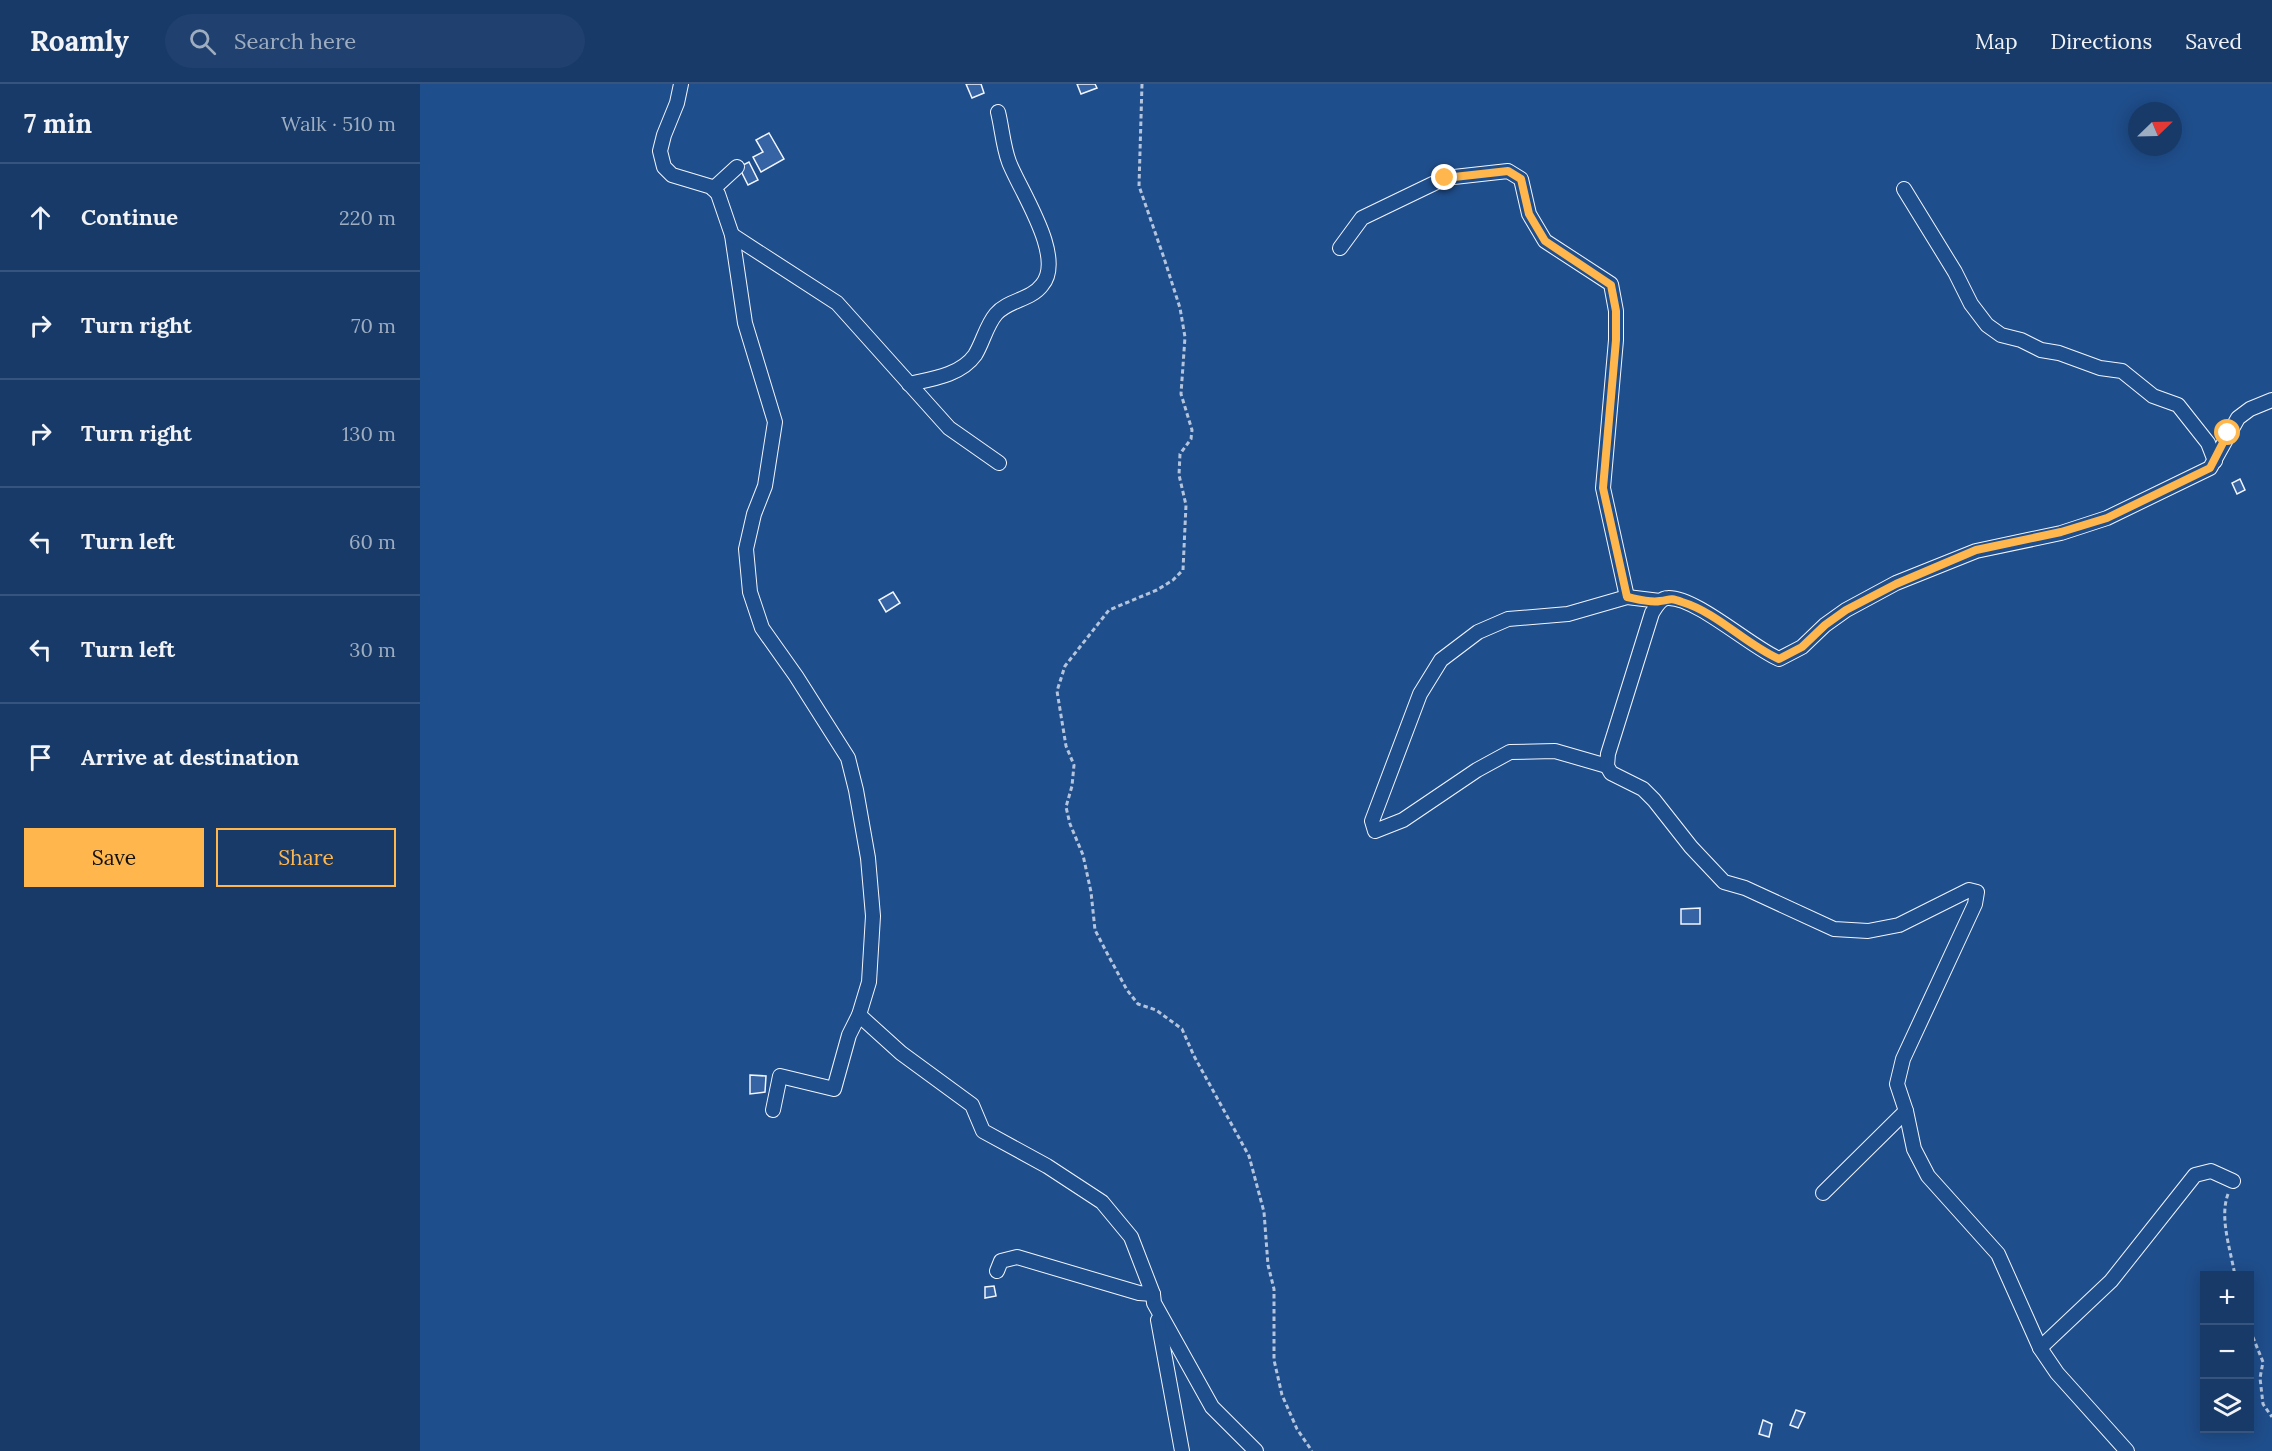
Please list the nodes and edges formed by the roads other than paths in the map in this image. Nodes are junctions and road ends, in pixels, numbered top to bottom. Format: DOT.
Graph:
graph roads {
  1 [pos="681,84"];
  2 [pos="998,112"];
  3 [pos="737,167"];
  4 [pos="713,189"];
  5 [pos="1904,189"];
  6 [pos="732,235"];
  7 [pos="1340,248"];
  8 [pos="909,384"];
  9 [pos="2272,400"];
  10 [pos="2215,461"];
  11 [pos="999,463"];
  12 [pos="1627,597"];
  13 [pos="1660,601"];
  14 [pos="1607,766"];
  15 [pos="859,1015"];
  16 [pos="773,1110"];
  17 [pos="1906,1111"];
  18 [pos="2233,1181"];
  19 [pos="1823,1193"];
  20 [pos="997,1271"];
  21 [pos="1154,1299"];
  22 [pos="2040,1348"];
  23 [pos="1182,1451"];
  24 [pos="1256,1451"];
  25 [pos="2127,1451"];
  1 -- 4 [label="street"];
  2 -- 8 [label="street"];
  3 -- 4 [label="street"];
  4 -- 6 [label="street"];
  5 -- 10 [label="street"];
  6 -- 8 [label="street"];
  6 -- 15 [label="street"];
  7 -- 12 [label="street"];
  8 -- 11 [label="street"];
  9 -- 10 [label="street"];
  10 -- 13 [label="street"];
  12 -- 13 [label="street"];
  12 -- 14 [label="street"];
  13 -- 14 [label="street"];
  14 -- 17 [label="street"];
  15 -- 16 [label="street"];
  15 -- 21 [label="street"];
  17 -- 19 [label="street"];
  17 -- 22 [label="street"];
  18 -- 22 [label="street"];
  20 -- 21 [label="street"];
  21 -- 23 [label="street"];
  21 -- 24 [label="street"];
  22 -- 25 [label="street"];
}
